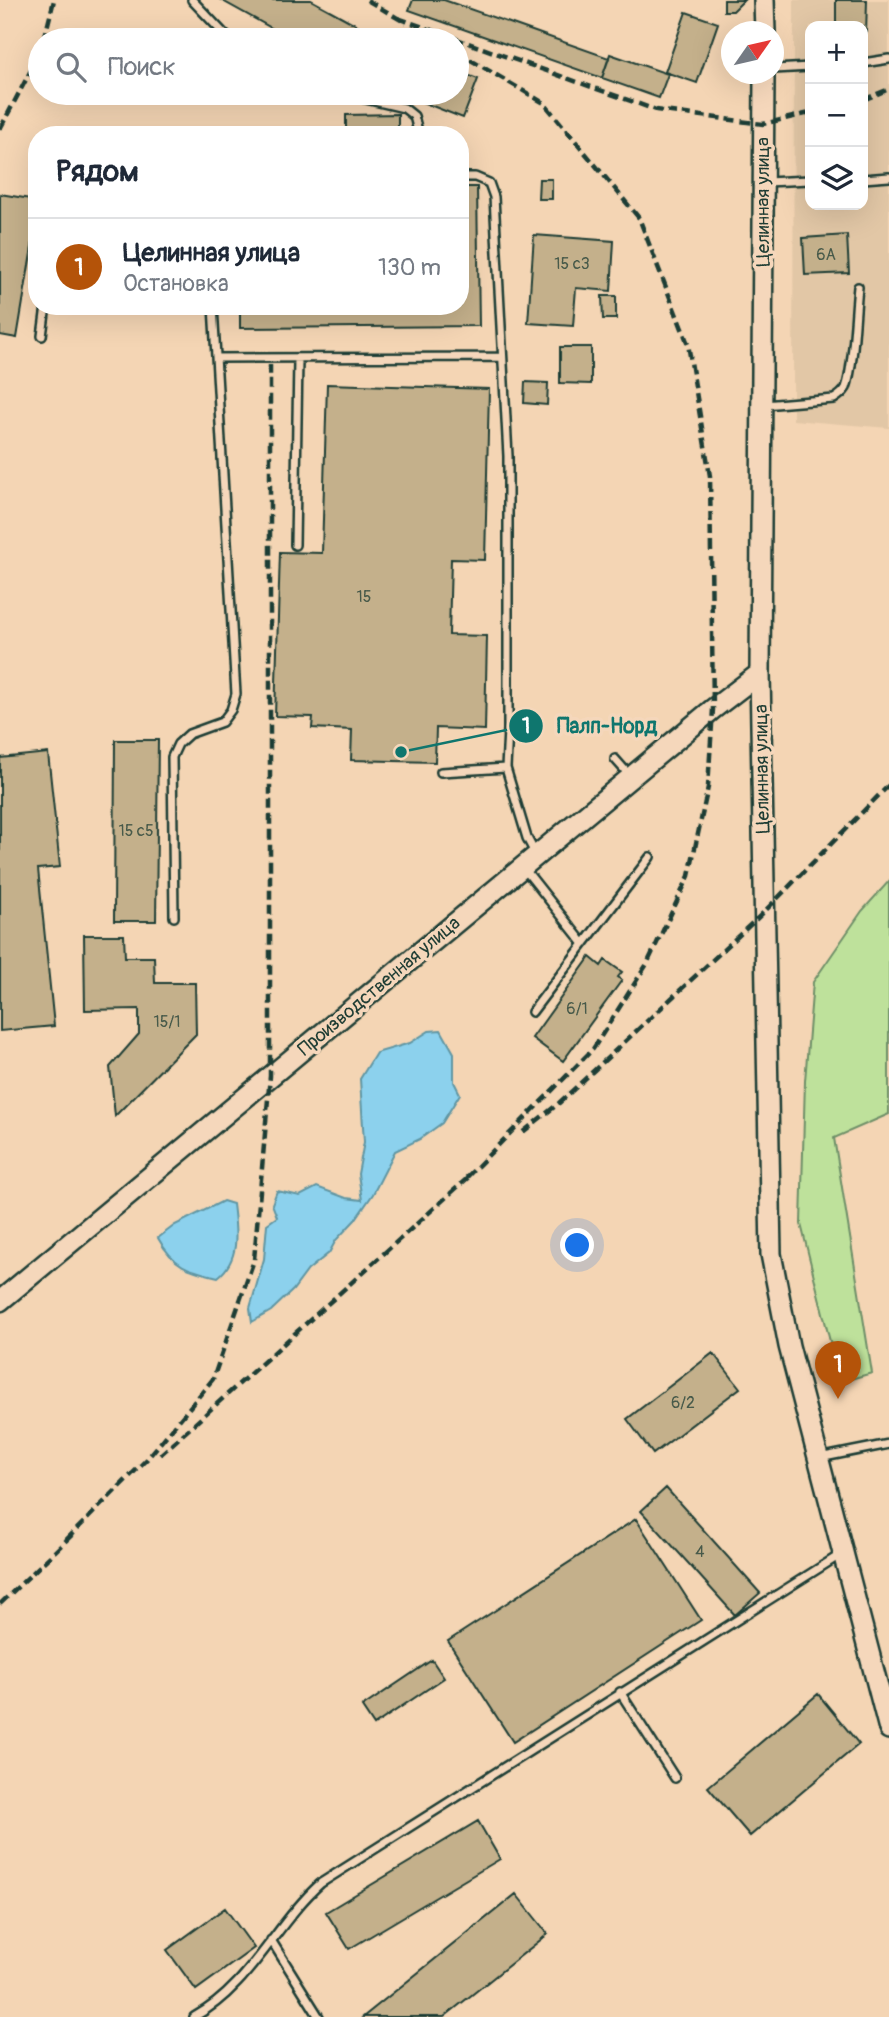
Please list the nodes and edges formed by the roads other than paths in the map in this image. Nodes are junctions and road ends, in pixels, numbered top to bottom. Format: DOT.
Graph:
graph roads {
  1 [pos="192,0"];
  2 [pos="764,0"];
  3 [pos="765,21"];
  4 [pos="219,28"];
  5 [pos="889,59"];
  6 [pos="868,62"];
  7 [pos="805,67"];
  8 [pos="784,68"];
  9 [pos="764,84"];
  10 [pos="391,105"];
  11 [pos="417,126"];
  12 [pos="469,177"];
  13 [pos="889,177"];
  14 [pos="868,179"];
  15 [pos="805,180"];
  16 [pos="765,182"];
  17 [pos="858,287"];
  18 [pos="45,315"];
  19 [pos="214,315"];
  20 [pos="42,336"];
  21 [pos="502,357"];
  22 [pos="216,358"];
  23 [pos="298,359"];
  24 [pos="763,405"];
  25 [pos="295,545"];
  26 [pos="760,673"];
  27 [pos="615,759"];
  28 [pos="506,768"];
  29 [pos="441,772"];
  30 [pos="631,777"];
  31 [pos="650,857"];
  32 [pos="529,861"];
  33 [pos="174,917"];
  34 [pos="584,944"];
  35 [pos="532,1012"];
  36 [pos="0,1301"];
  37 [pos="889,1444"];
  38 [pos="819,1459"];
  39 [pos="843,1553"];
  40 [pos="620,1692"];
  41 [pos="889,1728"];
  42 [pos="675,1778"];
  43 [pos="271,1940"];
  44 [pos="194,2017"];
  45 [pos="319,2017"];
  1 -- 4 [label="lane"];
  2 -- 3 [label="street"];
  5 -- 6 [label="lane"];
  7 -- 8 [label="lane"];
  9 -- 16 [label="street, Целинная улица"];
  10 -- 11 [label="lane"];
  12 -- 21 [label="lane"];
  13 -- 14 [label="lane"];
  15 -- 16 [label="lane"];
  16 -- 24 [label="street, Целинная улица"];
  17 -- 24 [label="lane"];
  18 -- 20 [label="lane"];
  19 -- 22 [label="lane"];
  21 -- 23 [label="lane"];
  21 -- 28 [label="lane"];
  22 -- 23 [label="lane"];
  22 -- 33 [label="lane"];
  23 -- 25 [label="lane"];
  24 -- 26 [label="street, Целинная улица"];
  26 -- 30 [label="street, Производственная улица"];
  26 -- 38 [label="street, Целинная улица"];
  27 -- 30 [label="lane"];
  28 -- 29 [label="lane"];
  28 -- 32 [label="lane"];
  30 -- 32 [label="street, Производственная улица"];
  31 -- 34 [label="lane"];
  32 -- 34 [label="lane"];
  32 -- 36 [label="street, Производственная улица"];
  34 -- 35 [label="lane"];
  37 -- 38 [label="lane"];
  38 -- 39 [label="street, Целинная улица"];
  39 -- 40 [label="lane"];
  39 -- 41 [label="street, Целинная улица"];
  40 -- 42 [label="lane"];
  40 -- 43 [label="lane"];
  43 -- 44 [label="lane"];
  43 -- 45 [label="lane"];
}
